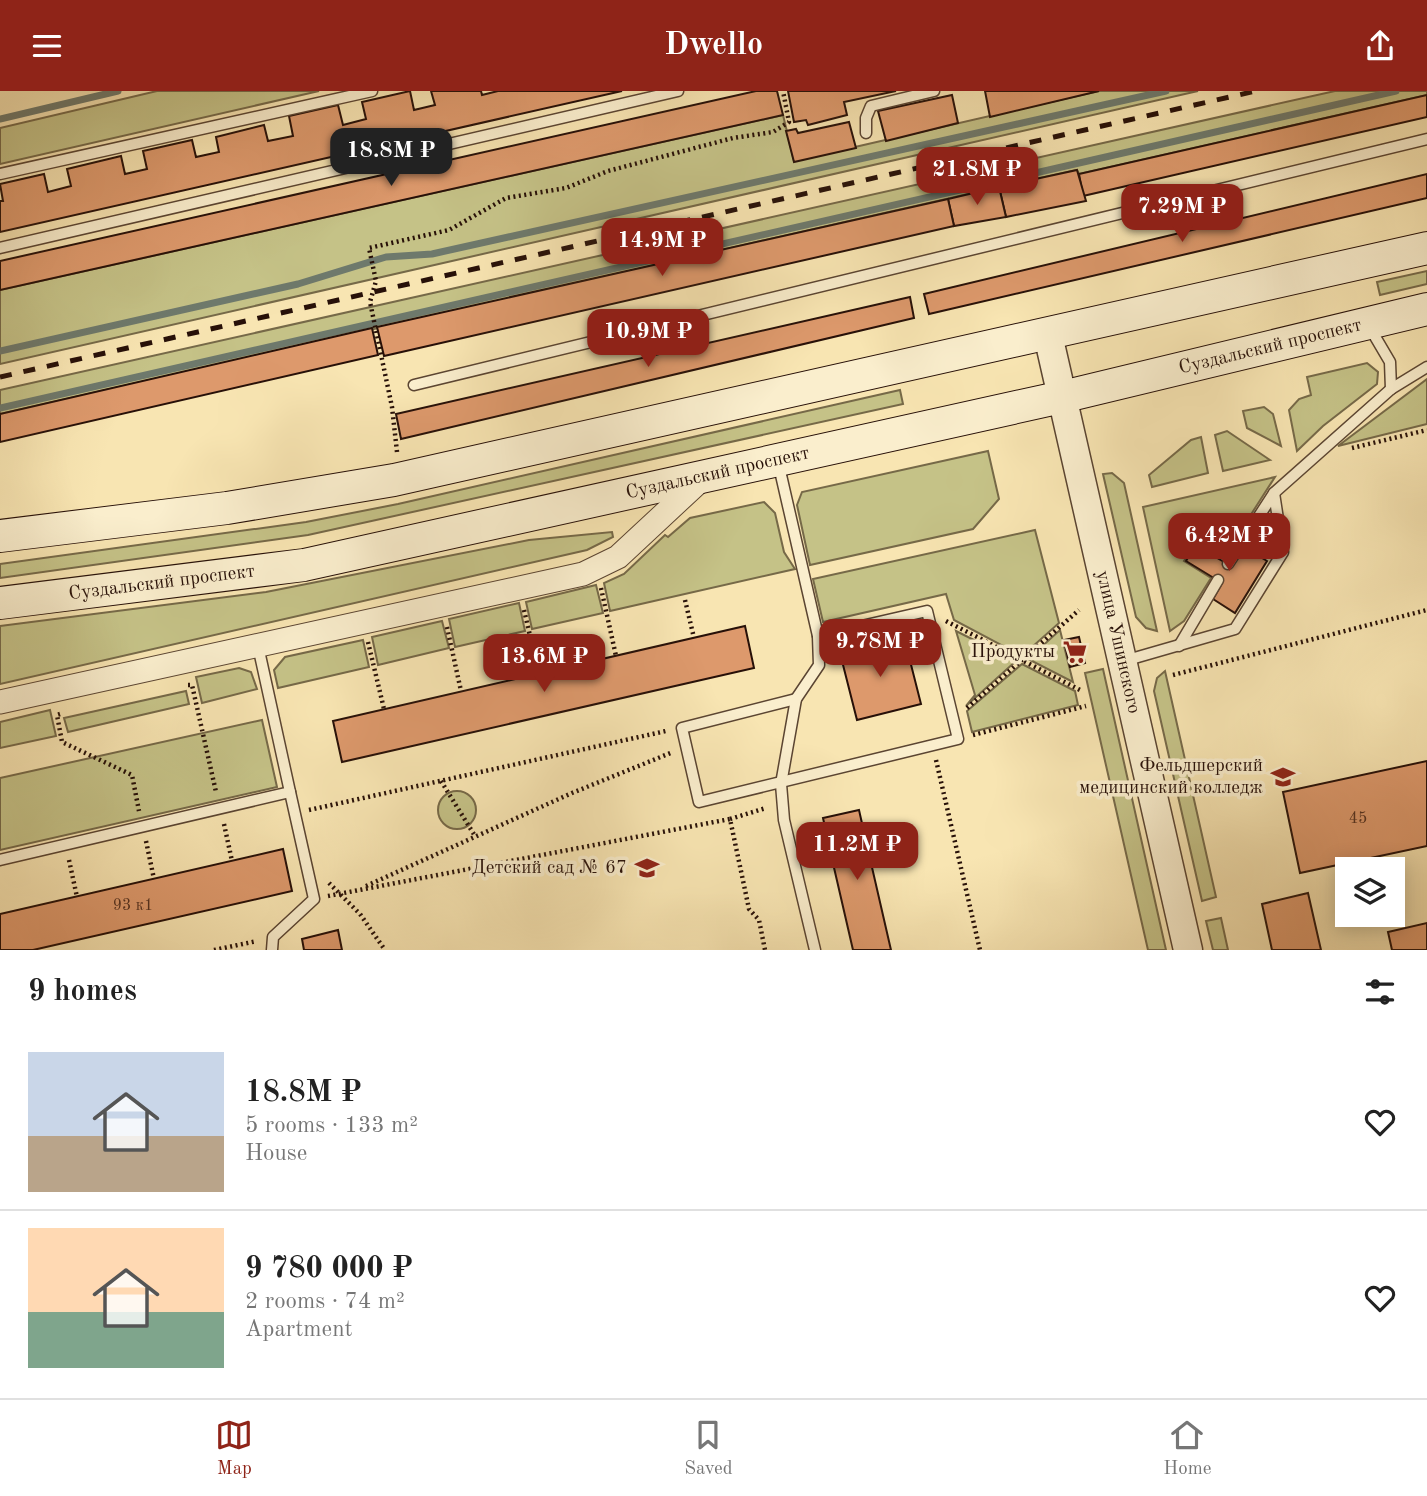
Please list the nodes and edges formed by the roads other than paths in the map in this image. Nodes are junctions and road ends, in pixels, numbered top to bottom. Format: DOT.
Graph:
graph roads {
  1 [pos="373,91"];
  2 [pos="678,91"];
  3 [pos="934,91"];
  4 [pos="866,133"];
  5 [pos="1427,139"];
  6 [pos="0,174"];
  7 [pos="0,248"];
  8 [pos="1427,248"];
  9 [pos="1427,309"];
  10 [pos="1367,324"];
  11 [pos="1048,335"];
  12 [pos="1427,367"];
  13 [pos="414,385"];
  14 [pos="1391,389"];
  15 [pos="1062,397"];
  16 [pos="778,460"];
  17 [pos="705,476"];
  18 [pos="1275,492"];
  19 [pos="0,536"];
  20 [pos="1228,564"];
  21 [pos="1218,580"];
  22 [pos="0,603"];
  23 [pos="818,636"];
  24 [pos="258,646"];
  25 [pos="1179,646"];
  26 [pos="1123,661"];
  27 [pos="796,698"];
  28 [pos="0,702"];
  29 [pos="781,784"];
  30 [pos="290,792"];
  31 [pos="0,860"];
  32 [pos="272,950"];
  33 [pos="814,950"];
  34 [pos="1188,950"];
  1 -- 6 [label="lane"];
  2 -- 7 [label="lane"];
  3 -- 4 [label="lane"];
  5 -- 13 [label="lane"];
  8 -- 11 [label="main road"];
  9 -- 10 [label="main road, Суздальский проспект"];
  10 -- 14 [label="lane"];
  10 -- 15 [label="main road, Суздальский проспект"];
  11 -- 15 [label="street, улица Ушинского"];
  11 -- 19 [label="main road"];
  12 -- 14 [label="lane"];
  14 -- 18 [label="lane"];
  15 -- 16 [label="main road, Суздальский проспект"];
  15 -- 26 [label="street, улица Ушинского"];
  16 -- 17 [label="main road, Суздальский проспект"];
  16 -- 23 [label="lane"];
  17 -- 22 [label="main road, Суздальский проспект"];
  17 -- 24 [label="street"];
  18 -- 20 [label="lane"];
  18 -- 25 [label="lane"];
  21 -- 25 [label="lane"];
  23 -- 27 [label="lane"];
  23 -- 29 [label="lane"];
  24 -- 28 [label="street"];
  24 -- 30 [label="lane"];
  25 -- 26 [label="lane"];
  26 -- 34 [label="street, улица Ушинского"];
  27 -- 29 [label="lane"];
  27 -- 29 [label="lane"];
  29 -- 33 [label="lane"];
  30 -- 31 [label="lane"];
  30 -- 32 [label="lane"];
}
